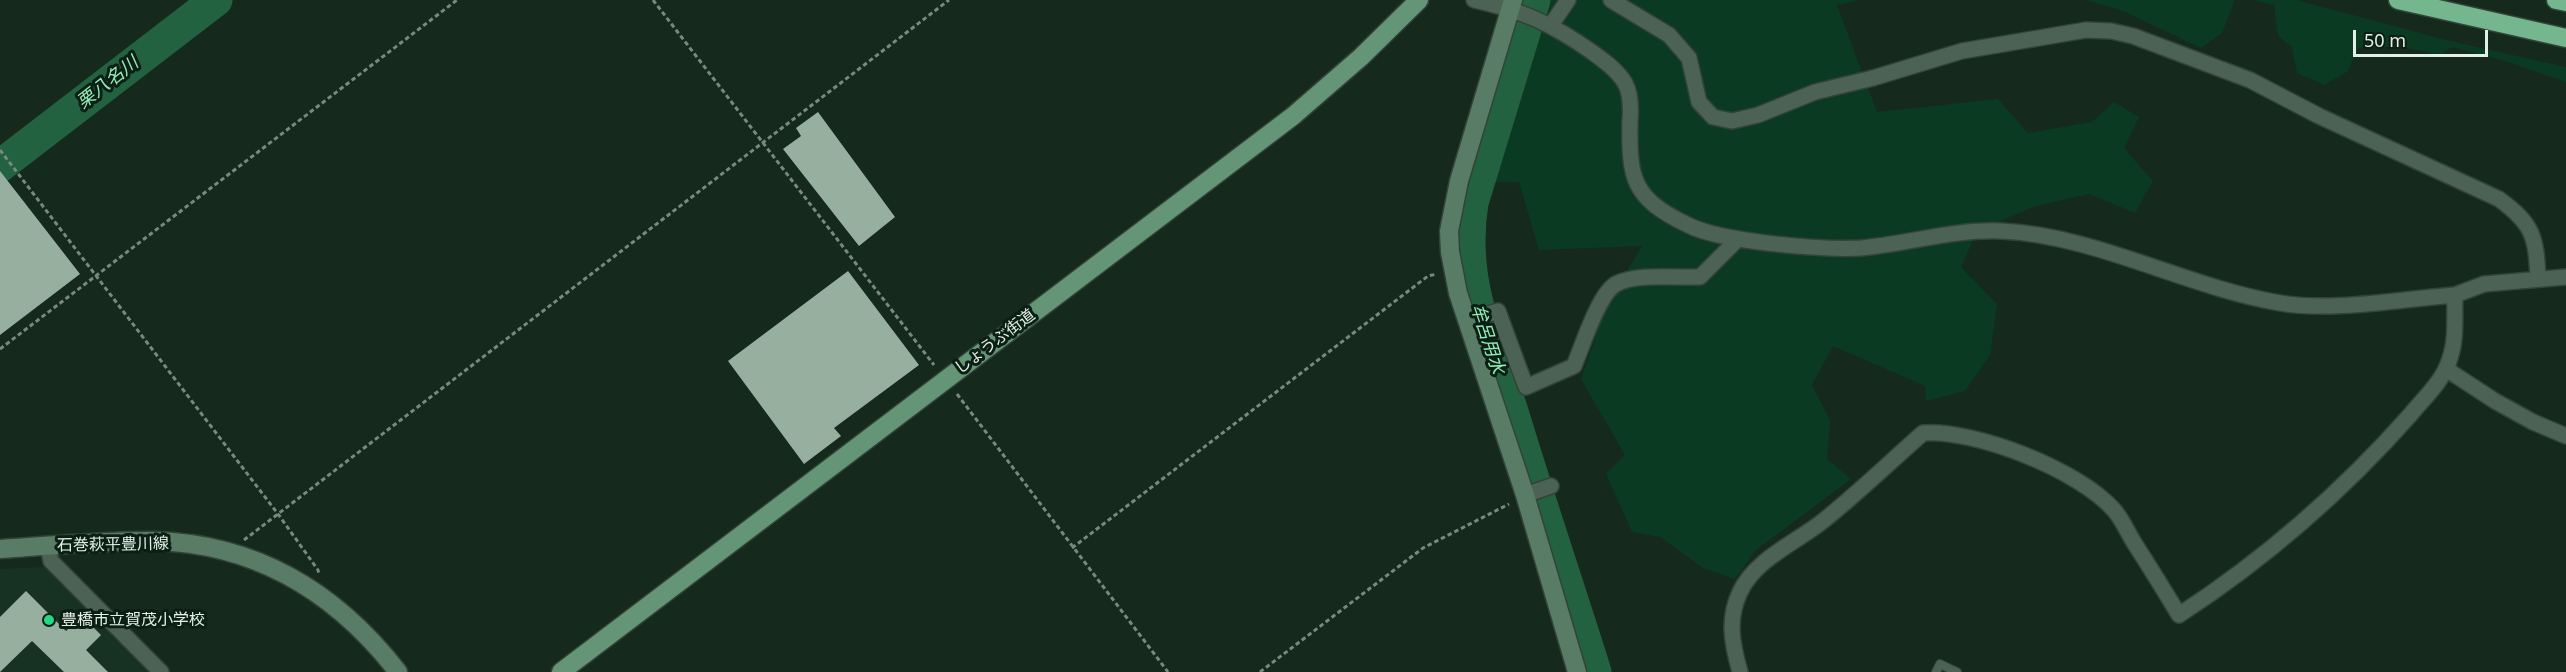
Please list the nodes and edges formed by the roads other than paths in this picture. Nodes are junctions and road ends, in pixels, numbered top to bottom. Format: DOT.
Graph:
graph roads {
  1 [pos="1419,0"];
  2 [pos="1474,0"];
  3 [pos="1569,0"];
  4 [pos="1611,0"];
  5 [pos="2398,0"];
  6 [pos="2556,0"];
  7 [pos="2566,2"];
  8 [pos="1514,6"];
  9 [pos="1549,24"];
  10 [pos="2566,38"];
  11 [pos="1738,239"];
  12 [pos="2566,277"];
  13 [pos="2538,278"];
  14 [pos="2455,294"];
  15 [pos="1470,320"];
  16 [pos="2446,369"];
  17 [pos="2566,436"];
  18 [pos="1551,486"];
  19 [pos="1528,494"];
  20 [pos="48,547"];
  21 [pos="0,549"];
  22 [pos="161,672"];
  23 [pos="398,672"];
  24 [pos="561,672"];
  25 [pos="1577,672"];
  26 [pos="1740,672"];
  27 [pos="1936,672"];
  28 [pos="1957,672"];
  1 -- 24 [label="main road, しょうぶ街道"];
  2 -- 8 [label="street"];
  3 -- 9 [label="street"];
  4 -- 13 [label="street"];
  5 -- 10 [label="highway"];
  6 -- 7 [label="highway"];
  8 -- 9 [label="street"];
  8 -- 15 [label="street"];
  9 -- 11 [label="street"];
  11 -- 14 [label="street"];
  11 -- 15 [label="street"];
  12 -- 13 [label="street"];
  13 -- 14 [label="street"];
  14 -- 16 [label="street"];
  15 -- 19 [label="street"];
  16 -- 17 [label="street"];
  16 -- 26 [label="street"];
  18 -- 19 [label="street"];
  19 -- 25 [label="street"];
  20 -- 21 [label="street, 石巻萩平豊川線"];
  20 -- 22 [label="street"];
  20 -- 23 [label="street, 石巻萩平豊川線"];
  27 -- 28 [label="lane"];
}
